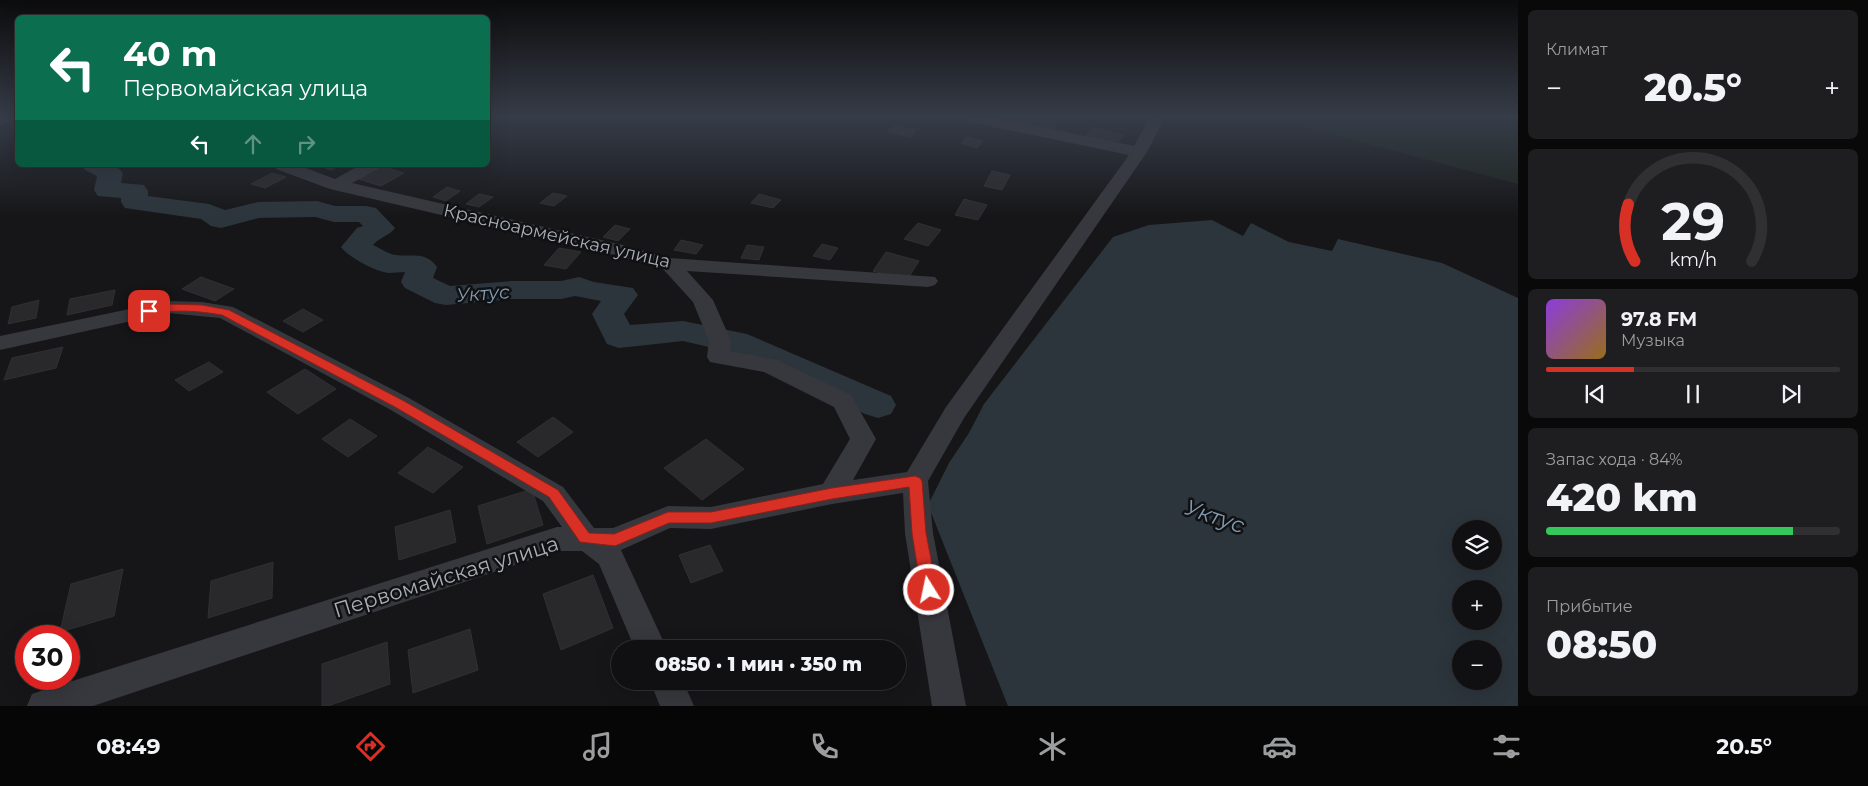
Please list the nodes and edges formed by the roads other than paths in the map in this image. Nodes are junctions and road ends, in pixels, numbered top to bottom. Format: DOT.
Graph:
graph roads {
  1 [pos="1129,150"];
  2 [pos="1139,152"];
  3 [pos="287,167"];
  4 [pos="368,167"];
  5 [pos="336,185"];
  6 [pos="669,264"];
  7 [pos="928,281"];
  8 [pos="0,343"];
  9 [pos="915,481"];
  10 [pos="832,493"];
  11 [pos="586,538"];
  12 [pos="647,640"];
  13 [pos="670,690"];
  14 [pos="44,706"];
  15 [pos="677,706"];
  16 [pos="948,706"];
  1 -- 2 [label="street"];
  2 -- 9 [label="street"];
  3 -- 5 [label="street, Красноармейская улица"];
  4 -- 5 [label="street"];
  5 -- 6 [label="street, Красноармейская улица"];
  6 -- 7 [label="street, Красноармейская улица"];
  6 -- 10 [label="street"];
  8 -- 11 [label="street"];
  9 -- 10 [label="street, Первомайская улица"];
  9 -- 16 [label="street"];
  10 -- 11 [label="street, Первомайская улица"];
  11 -- 12 [label="street"];
  11 -- 14 [label="street, Первомайская улица"];
  13 -- 15 [label="street"];
}
